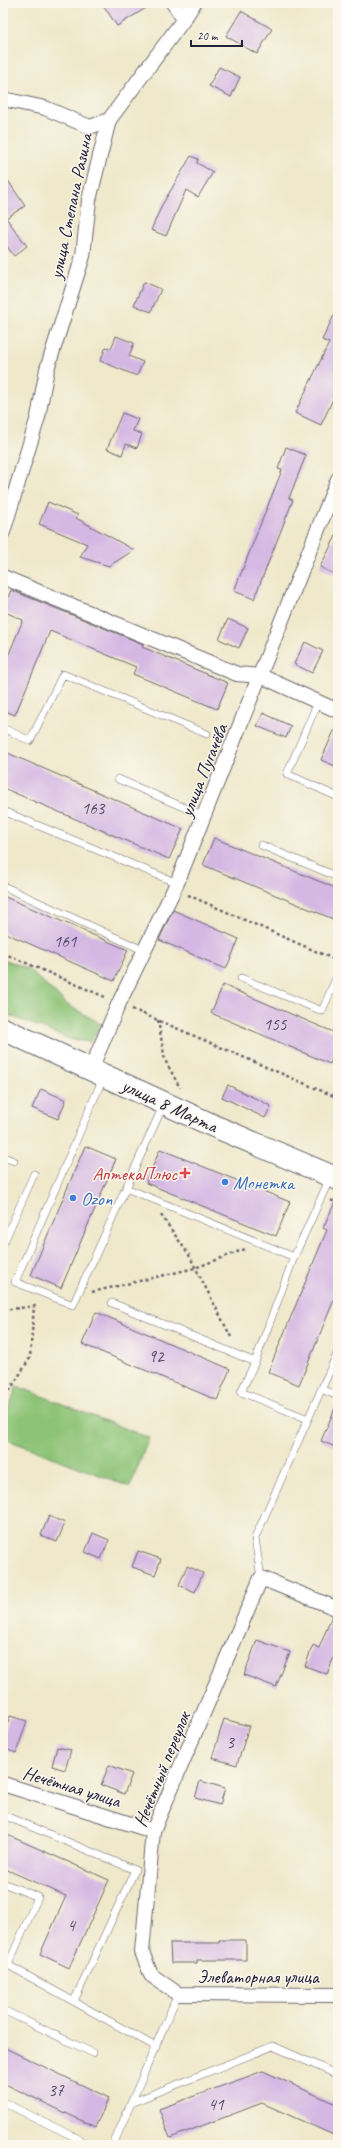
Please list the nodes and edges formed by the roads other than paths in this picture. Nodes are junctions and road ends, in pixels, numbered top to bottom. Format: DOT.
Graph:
graph roads {
  1 [pos="173,3"];
  2 [pos="194,3"];
  3 [pos="184,19"];
  4 [pos="3,99"];
  5 [pos="109,120"];
  6 [pos="338,479"];
  7 [pos="3,532"];
  8 [pos="3,576"];
  9 [pos="261,676"];
  10 [pos="318,702"];
  11 [pos="338,710"];
  12 [pos="3,728"];
  13 [pos="207,734"];
  14 [pos="118,779"];
  15 [pos="338,797"];
  16 [pos="3,811"];
  17 [pos="204,816"];
  18 [pos="261,845"];
  19 [pos="338,877"];
  20 [pos="3,886"];
  21 [pos="176,886"];
  22 [pos="145,951"];
  23 [pos="338,974"];
  24 [pos="241,978"];
  25 [pos="3,1029"];
  26 [pos="98,1072"];
  27 [pos="168,1104"];
  28 [pos="3,1157"];
  29 [pos="14,1161"];
  30 [pos="34,1174"];
  31 [pos="334,1177"];
  32 [pos="126,1188"];
  33 [pos="3,1244"];
  34 [pos="294,1257"];
  35 [pos="112,1303"];
  36 [pos="338,1352"];
  37 [pos="255,1362"];
  38 [pos="322,1389"];
  39 [pos="338,1396"];
  40 [pos="308,1419"];
  41 [pos="261,1578"];
  42 [pos="338,1609"];
  43 [pos="3,1784"];
  44 [pos="3,1815"];
  45 [pos="153,1831"];
  46 [pos="3,1883"];
  47 [pos="178,1994"];
  48 [pos="338,1995"];
  49 [pos="74,2001"];
  50 [pos="3,2010"];
  51 [pos="156,2047"];
  52 [pos="93,2053"];
  53 [pos="338,2075"];
  54 [pos="3,2102"];
  55 [pos="132,2102"];
  56 [pos="91,2145"];
  57 [pos="113,2145"];
  1 -- 3 [label="street"];
  2 -- 3 [label="street, улица Степана Разина"];
  3 -- 5 [label="street, улица Степана Разина"];
  4 -- 5 [label="street"];
  5 -- 7 [label="street, улица Степана Разина"];
  6 -- 9 [label="street, улица Пугачёва"];
  8 -- 9 [label="street"];
  9 -- 10 [label="street"];
  9 -- 17 [label="street, улица Пугачёва"];
  10 -- 11 [label="street"];
  10 -- 15 [label="lane"];
  12 -- 13 [label="lane"];
  14 -- 17 [label="lane"];
  16 -- 21 [label="lane"];
  17 -- 21 [label="street, улица Пугачёва"];
  18 -- 19 [label="lane"];
  20 -- 22 [label="lane"];
  21 -- 22 [label="street, улица Пугачёва"];
  22 -- 26 [label="street, улица Пугачёва"];
  23 -- 24 [label="lane"];
  25 -- 26 [label="main road, улица 8 Марта"];
  26 -- 27 [label="main road, улица 8 Марта"];
  26 -- 32 [label="lane"];
  27 -- 31 [label="main road, улица 8 Марта"];
  27 -- 32 [label="lane"];
  28 -- 29 [label="lane"];
  30 -- 33 [label="lane"];
  31 -- 34 [label="lane"];
  32 -- 34 [label="lane"];
  34 -- 37 [label="lane"];
  35 -- 37 [label="lane"];
  36 -- 38 [label="lane"];
  37 -- 40 [label="lane"];
  38 -- 39 [label="lane"];
  38 -- 40 [label="lane"];
  40 -- 41 [label="lane"];
  41 -- 42 [label="street"];
  41 -- 45 [label="street, Нечётный переулок"];
  43 -- 45 [label="street, Нечётная улица"];
  44 -- 49 [label="lane"];
  45 -- 47 [label="street, Нечётный переулок"];
  46 -- 49 [label="lane"];
  47 -- 48 [label="street, Элеваторная улица"];
  47 -- 51 [label="lane"];
  49 -- 51 [label="lane"];
  50 -- 52 [label="lane"];
  51 -- 55 [label="lane"];
  53 -- 55 [label="lane"];
  54 -- 56 [label="lane"];
  55 -- 57 [label="lane"];
}
